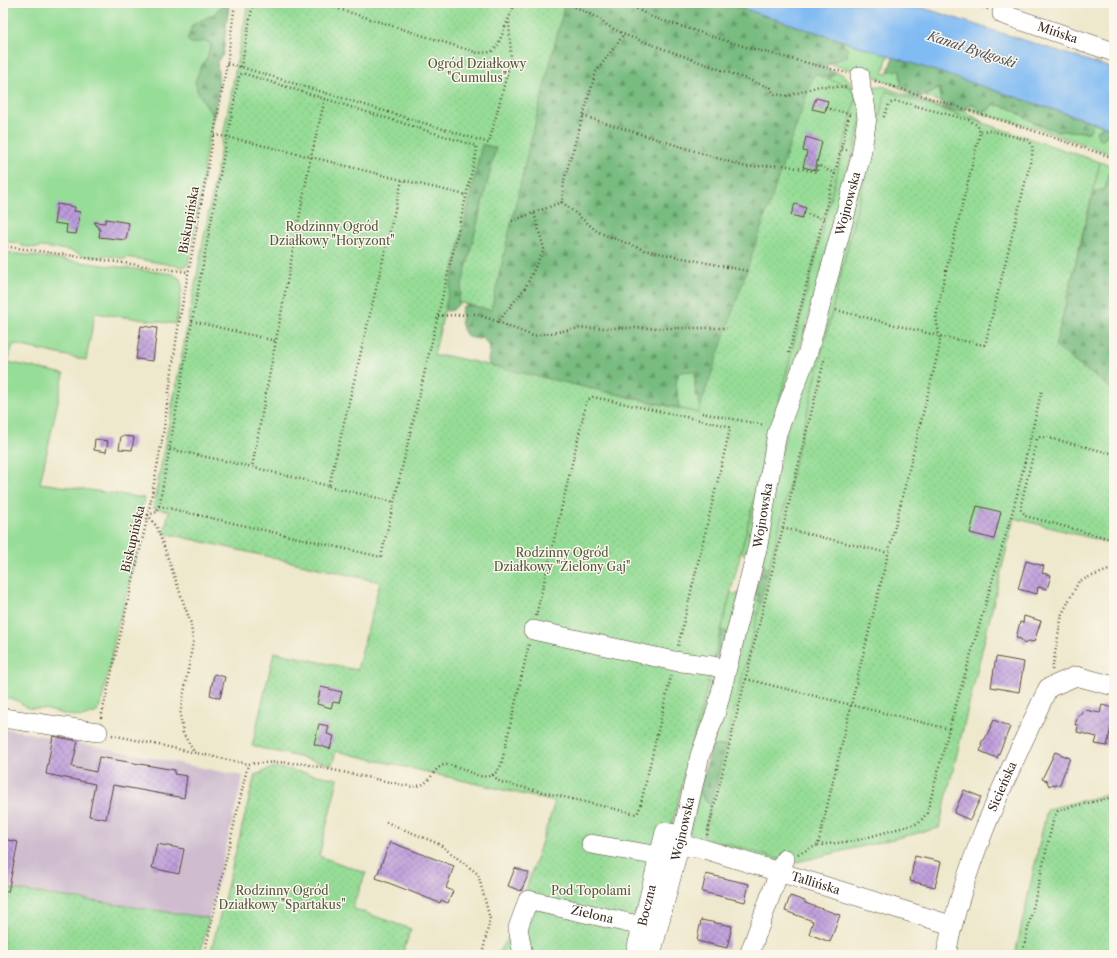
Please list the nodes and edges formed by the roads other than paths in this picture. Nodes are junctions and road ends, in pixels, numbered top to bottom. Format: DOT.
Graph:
graph roads {
  1 [pos="1003,8"];
  2 [pos="1114,52"];
  3 [pos="855,82"];
  4 [pos="533,630"];
  5 [pos="726,670"];
  6 [pos="1114,686"];
  7 [pos="3,718"];
  8 [pos="98,732"];
  9 [pos="675,837"];
  10 [pos="591,844"];
  11 [pos="659,856"];
  12 [pos="782,866"];
  13 [pos="951,925"];
  14 [pos="642,926"];
  15 [pos="523,955"];
  16 [pos="635,955"];
  17 [pos="651,955"];
  18 [pos="749,955"];
  19 [pos="946,955"];
  1 -- 2 [label="street, Mińska"];
  3 -- 5 [label="street, Wojnowska"];
  4 -- 5 [label="street"];
  5 -- 9 [label="street, Wojnowska"];
  6 -- 13 [label="street, Sicieńska"];
  7 -- 8 [label="street"];
  9 -- 11 [label="street, Boczna"];
  9 -- 12 [label="street, Tallińska"];
  9 -- 17 [label="street, Wojnowska"];
  10 -- 11 [label="street"];
  11 -- 14 [label="street, Boczna"];
  12 -- 13 [label="street, Tallińska"];
  12 -- 18 [label="street"];
  13 -- 19 [label="street, Sicieńska"];
  14 -- 15 [label="street, Zielona"];
  14 -- 16 [label="street, Boczna"];
}
